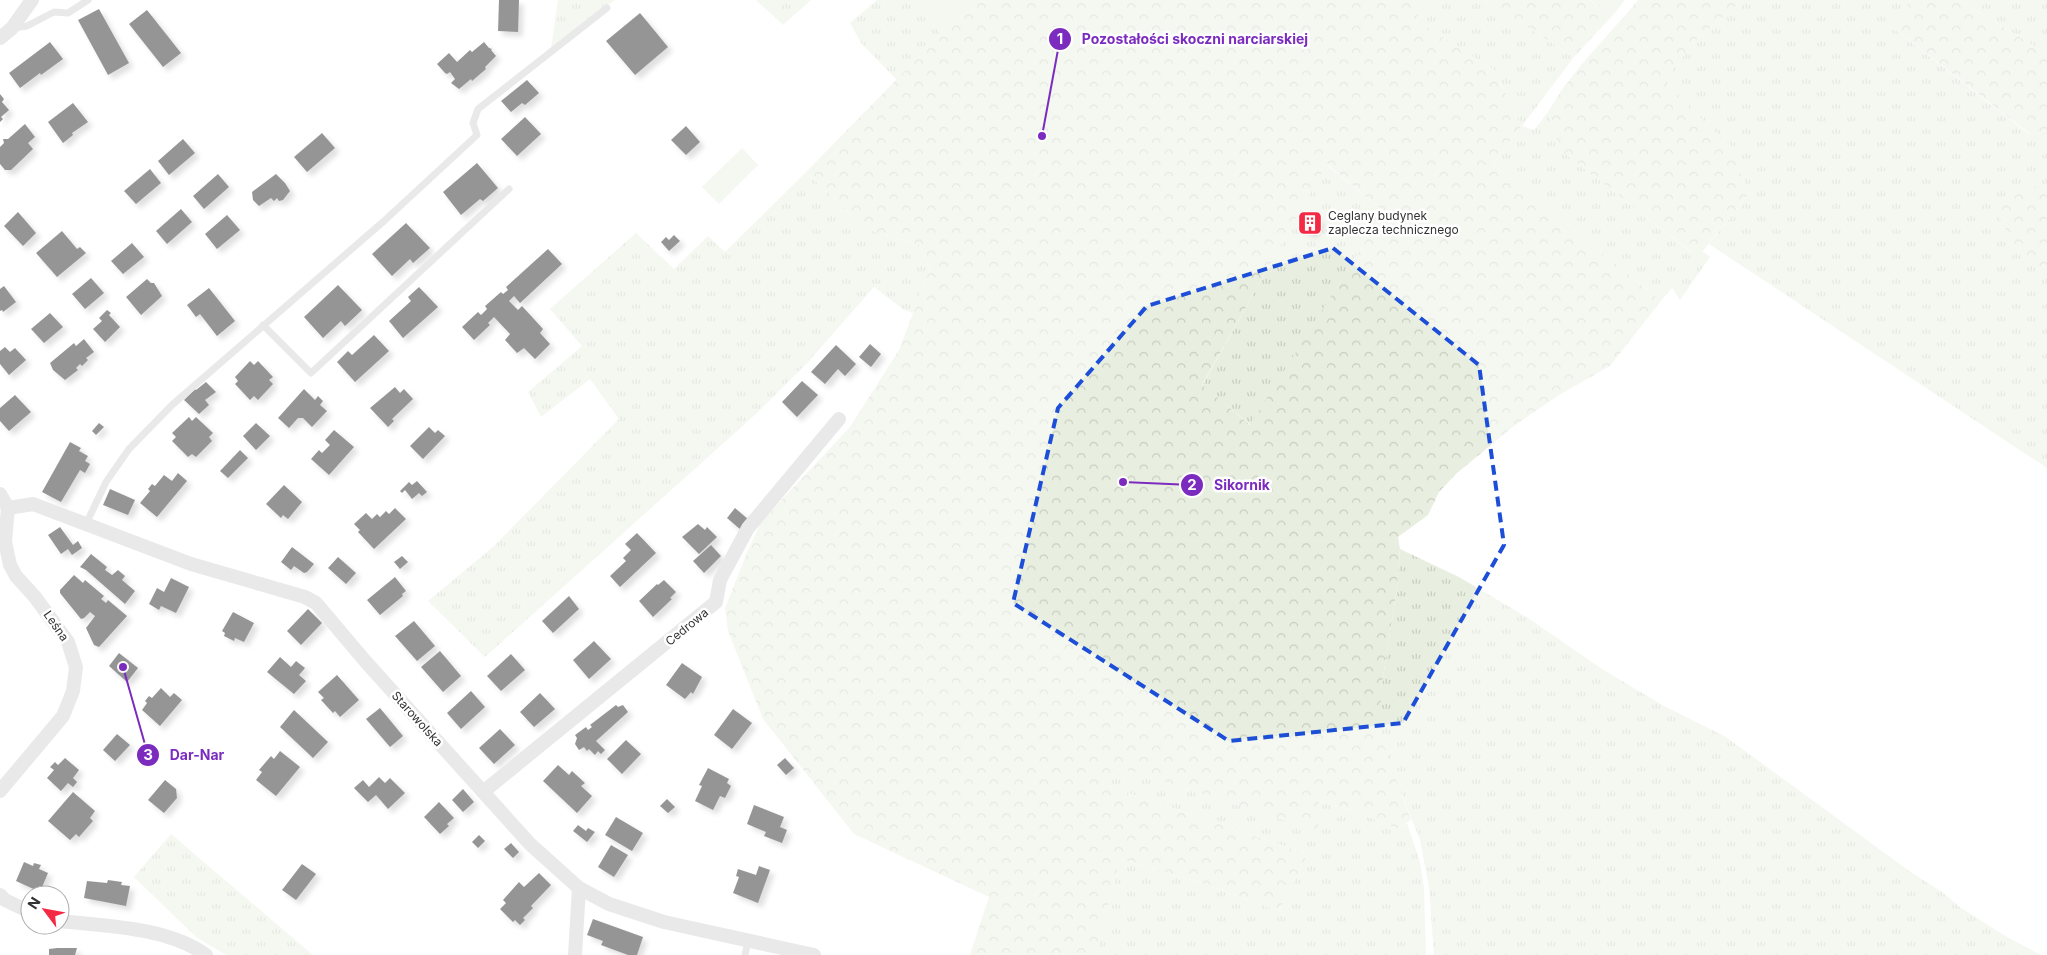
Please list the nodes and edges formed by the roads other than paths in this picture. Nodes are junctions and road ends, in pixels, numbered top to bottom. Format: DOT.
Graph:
graph roads {
  1 [pos="32,0"];
  2 [pos="88,0"];
  3 [pos="607,8"];
  4 [pos="12,28"];
  5 [pos="0,38"];
  6 [pos="509,189"];
  7 [pos="263,325"];
  8 [pos="839,418"];
  9 [pos="0,494"];
  10 [pos="8,508"];
  11 [pos="86,524"];
  12 [pos="0,791"];
  13 [pos="483,792"];
  14 [pos="579,888"];
  15 [pos="0,895"];
  16 [pos="20,907"];
  17 [pos="70,922"];
  18 [pos="748,941"];
  19 [pos="206,955"];
  20 [pos="575,955"];
  21 [pos="745,955"];
  22 [pos="814,955"];
  1 -- 4 [label="street"];
  2 -- 4 [label="lane"];
  3 -- 7 [label="lane"];
  4 -- 5 [label="street"];
  6 -- 7 [label="lane"];
  7 -- 11 [label="lane"];
  8 -- 13 [label="street, Cedrowa"];
  9 -- 10 [label="street"];
  10 -- 11 [label="street, Starowolska"];
  10 -- 12 [label="street, Leśna"];
  11 -- 13 [label="street, Starowolska"];
  13 -- 14 [label="street, Starowolska"];
  14 -- 18 [label="street, Starowolska"];
  14 -- 20 [label="street"];
  15 -- 16 [label="street"];
  17 -- 19 [label="street"];
  18 -- 21 [label="lane"];
  18 -- 22 [label="street, Starowolska"];
}
